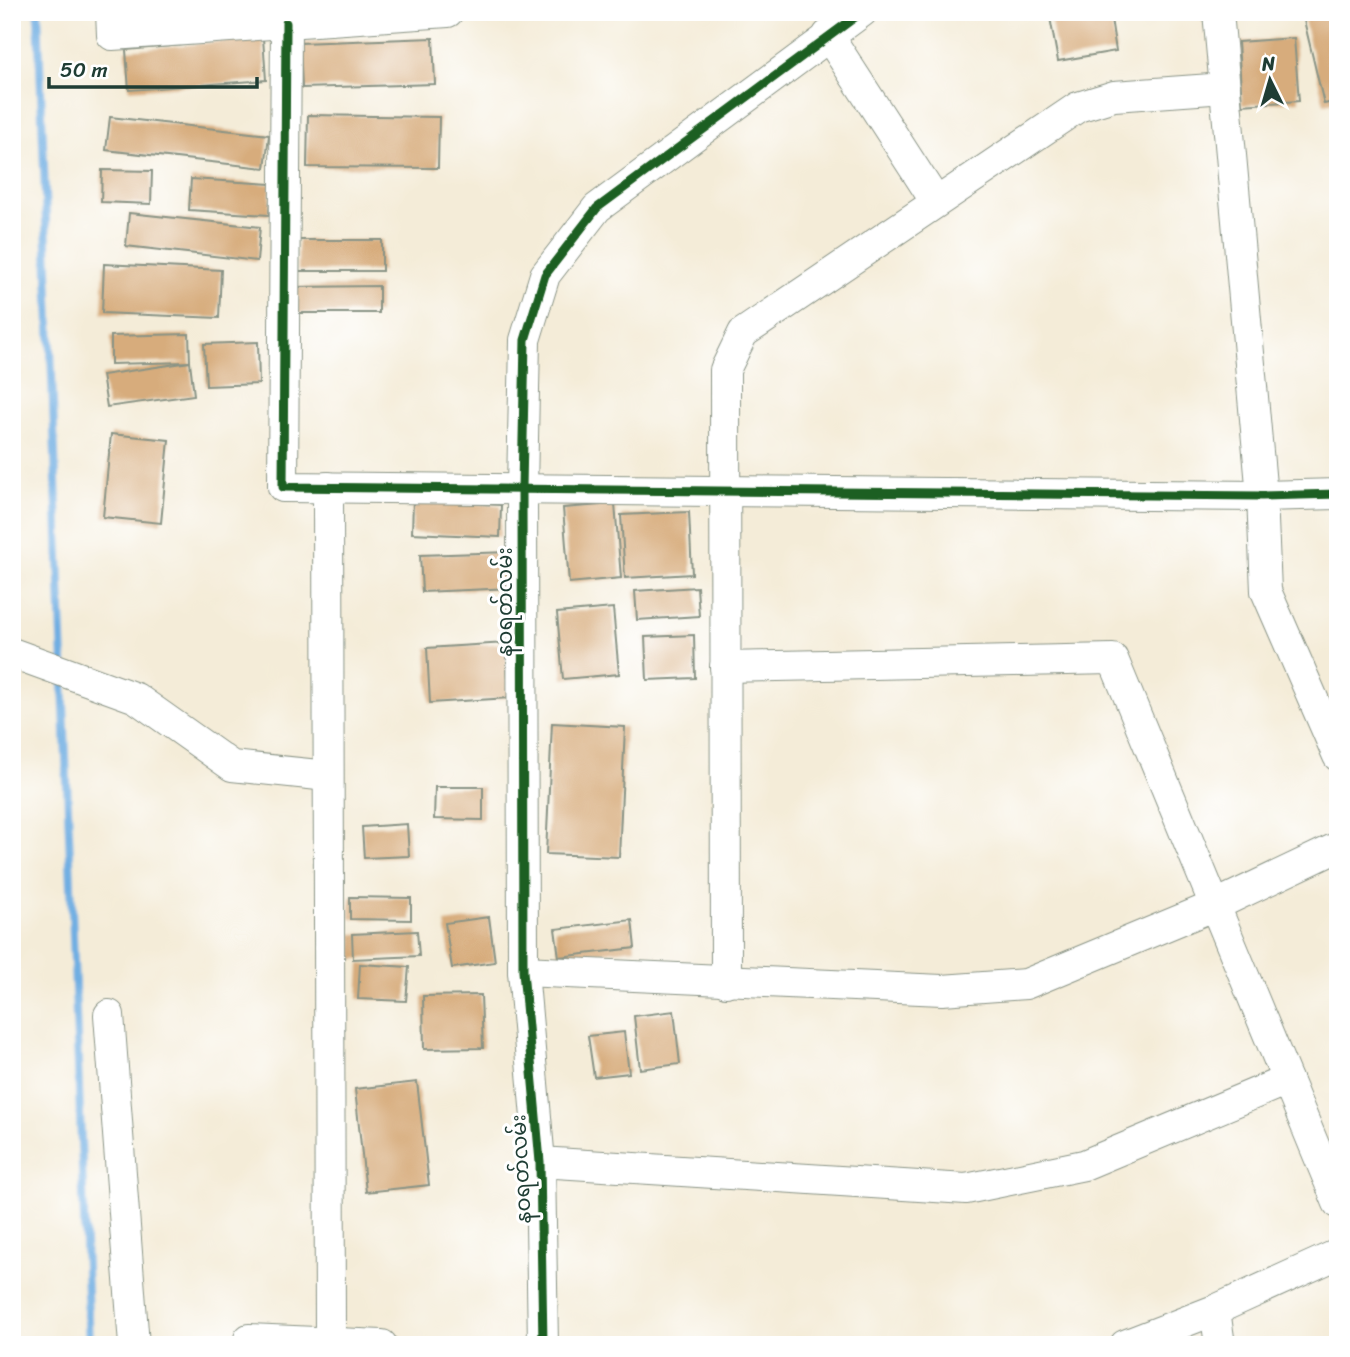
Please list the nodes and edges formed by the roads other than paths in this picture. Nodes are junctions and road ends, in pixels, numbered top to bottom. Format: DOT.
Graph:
graph roads {
  1 [pos="111,12"];
  2 [pos="448,12"];
  3 [pos="862,12"];
  4 [pos="1218,12"];
  5 [pos="286,23"];
  6 [pos="828,35"];
  7 [pos="1225,88"];
  8 [pos="936,202"];
  9 [pos="328,487"];
  10 [pos="522,488"];
  11 [pos="725,490"];
  12 [pos="1338,494"];
  13 [pos="1262,496"];
  14 [pos="12,653"];
  15 [pos="725,667"];
  16 [pos="1338,756"];
  17 [pos="328,776"];
  18 [pos="1338,847"];
  19 [pos="1216,905"];
  20 [pos="523,971"];
  21 [pos="726,982"];
  22 [pos="109,1014"];
  23 [pos="1287,1080"];
  24 [pos="540,1162"];
  25 [pos="1338,1203"];
  26 [pos="1338,1254"];
  27 [pos="1215,1310"];
  28 [pos="249,1339"];
  29 [pos="330,1343"];
  30 [pos="134,1345"];
  31 [pos="382,1345"];
  32 [pos="542,1345"];
  33 [pos="1125,1345"];
  34 [pos="1220,1345"];
  1 -- 5 [label="street"];
  2 -- 5 [label="street"];
  3 -- 6 [label="street, နဝရတ်လမ်း"];
  4 -- 7 [label="street"];
  5 -- 9 [label="street"];
  6 -- 8 [label="street"];
  6 -- 10 [label="street, နဝရတ်လမ်း"];
  7 -- 8 [label="street"];
  7 -- 13 [label="street"];
  8 -- 11 [label="street"];
  9 -- 10 [label="street"];
  9 -- 17 [label="street"];
  10 -- 11 [label="street"];
  10 -- 20 [label="street, နဝရတ်လမ်း"];
  11 -- 13 [label="street"];
  11 -- 15 [label="street"];
  12 -- 13 [label="street"];
  13 -- 16 [label="street"];
  14 -- 17 [label="street"];
  15 -- 19 [label="street"];
  15 -- 21 [label="street"];
  17 -- 29 [label="street"];
  18 -- 19 [label="street"];
  19 -- 21 [label="street"];
  19 -- 23 [label="street"];
  20 -- 21 [label="street"];
  20 -- 24 [label="street, နဝရတ်လမ်း"];
  22 -- 30 [label="street"];
  23 -- 24 [label="street"];
  23 -- 25 [label="street"];
  24 -- 32 [label="street, နဝရတ်လမ်း"];
  26 -- 27 [label="street"];
  27 -- 33 [label="street"];
  27 -- 34 [label="street"];
  28 -- 29 [label="street"];
  29 -- 31 [label="street"];
}
